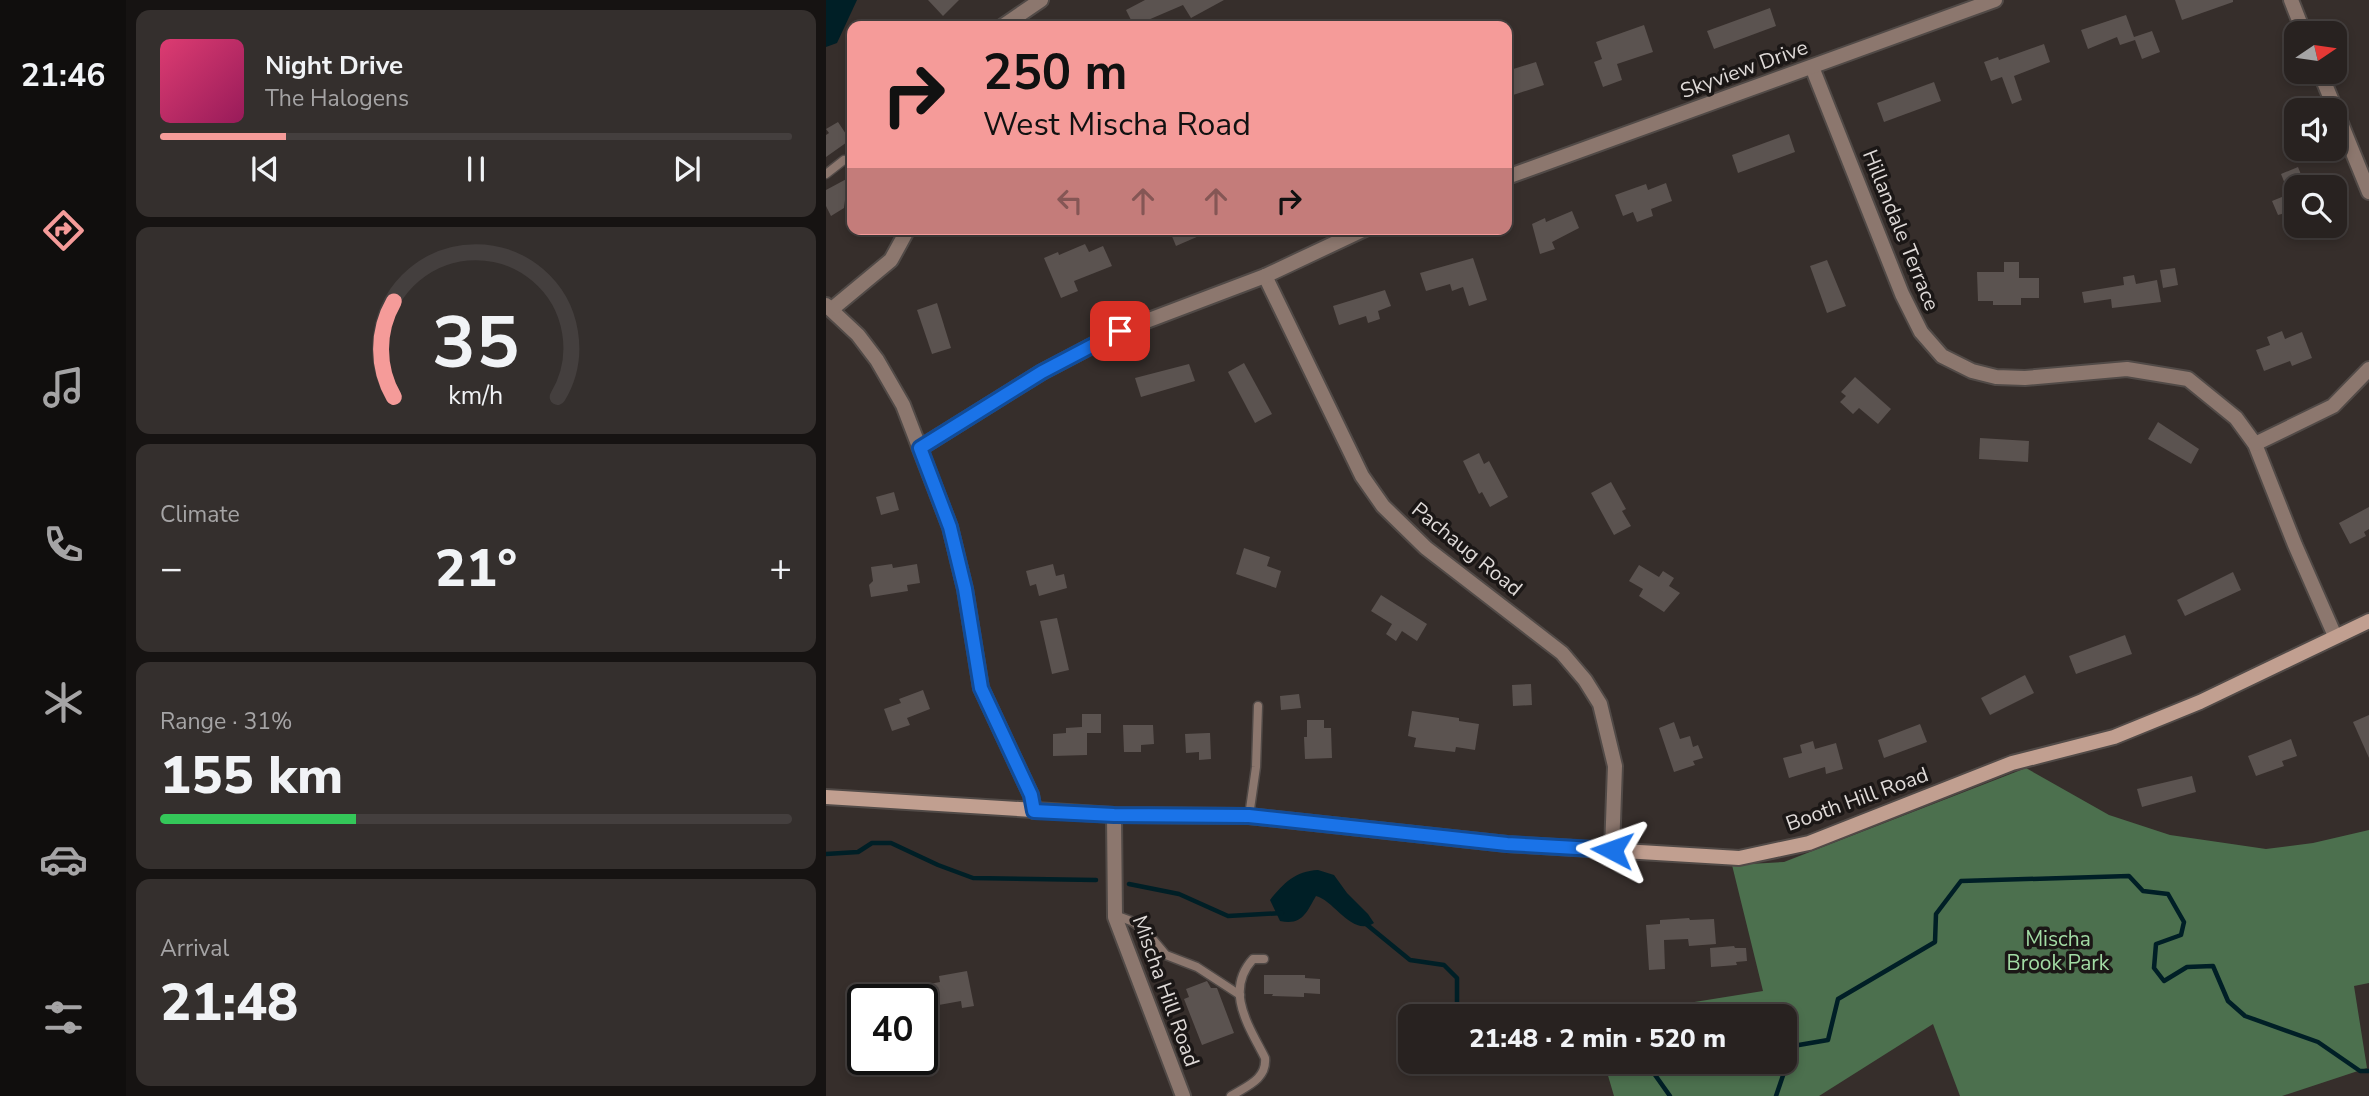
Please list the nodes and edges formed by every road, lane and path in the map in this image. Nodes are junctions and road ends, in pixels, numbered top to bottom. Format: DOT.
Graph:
graph roads {
  1 [pos="1041,0"];
  2 [pos="1995,0"];
  3 [pos="2291,0"];
  4 [pos="1010,21"];
  5 [pos="2299,21"];
  6 [pos="1812,67"];
  7 [pos="2325,84"];
  8 [pos="845,160"];
  9 [pos="826,174"];
  10 [pos="1512,175"];
  11 [pos="2369,192"];
  12 [pos="905,235"];
  13 [pos="1352,235"];
  14 [pos="1265,276"];
  15 [pos="829,307"];
  16 [pos="2369,369"];
  17 [pos="2255,444"];
  18 [pos="920,448"];
  19 [pos="2369,621"];
  20 [pos="2335,636"];
  21 [pos="1258,706"];
  22 [pos="826,797"];
  23 [pos="1034,811"];
  24 [pos="1114,815"];
  25 [pos="1249,816"];
  26 [pos="1612,850"];
  27 [pos="1115,915"];
  28 [pos="1265,959"];
  29 [pos="1240,995"];
  30 [pos="1183,1096"];
  31 [pos="1231,1096"];
  1 -- 4 [label="street"];
  2 -- 6 [label="street, Skyview Drive"];
  3 -- 5 [label="street"];
  6 -- 10 [label="street, Skyview Drive"];
  6 -- 17 [label="street, Hillandale Terrace"];
  7 -- 11 [label="street"];
  8 -- 9 [label="lane"];
  12 -- 15 [label="street"];
  13 -- 14 [label="street"];
  14 -- 18 [label="street"];
  14 -- 26 [label="street, Pachaug Road"];
  15 -- 18 [label="street"];
  16 -- 17 [label="street"];
  17 -- 20 [label="street, Hillandale Terrace"];
  18 -- 23 [label="street"];
  19 -- 20 [label="street, Booth Hill Road"];
  20 -- 26 [label="street, Booth Hill Road"];
  21 -- 25 [label="lane"];
  22 -- 23 [label="street, Booth Hill Road"];
  23 -- 24 [label="street, Booth Hill Road"];
  24 -- 25 [label="street, Booth Hill Road"];
  24 -- 27 [label="street, Mischa Hill Road"];
  25 -- 26 [label="street, Booth Hill Road"];
  27 -- 29 [label="lane"];
  27 -- 30 [label="street, Mischa Hill Road"];
  28 -- 29 [label="lane"];
  29 -- 31 [label="lane"];
}
